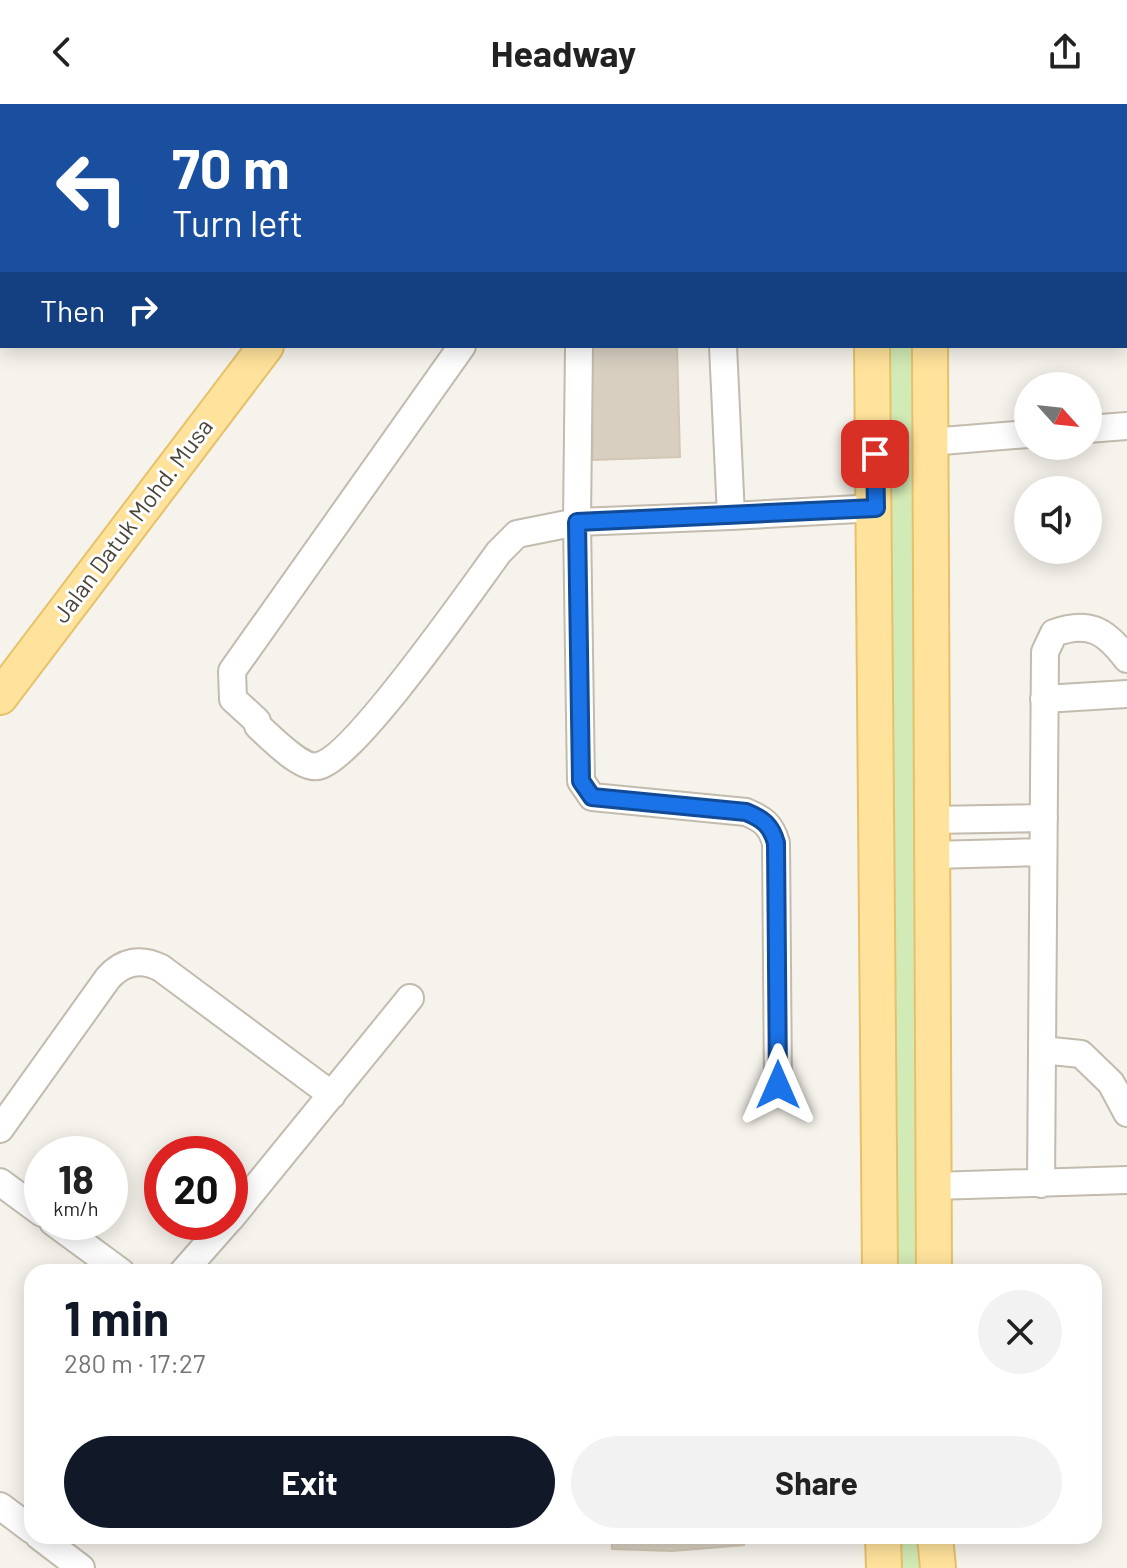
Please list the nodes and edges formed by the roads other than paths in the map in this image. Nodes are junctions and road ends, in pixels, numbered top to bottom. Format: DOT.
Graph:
graph roads {
  1 [pos="264,348"];
  2 [pos="461,348"];
  3 [pos="579,348"];
  4 [pos="723,348"];
  5 [pos="872,348"];
  6 [pos="930,348"];
  7 [pos="1127,426"];
  8 [pos="1102,428"];
  9 [pos="1014,435"];
  10 [pos="930,442"];
  11 [pos="876,508"];
  12 [pos="731,516"];
  13 [pos="577,522"];
  14 [pos="1127,659"];
  15 [pos="1127,694"];
  16 [pos="0,697"];
  17 [pos="1044,699"];
  18 [pos="1044,818"];
  19 [pos="931,820"];
  20 [pos="1043,852"];
  21 [pos="931,855"];
  22 [pos="410,998"];
  23 [pos="1042,1050"];
  24 [pos="778,1085"];
  25 [pos="332,1095"];
  26 [pos="1127,1113"];
  27 [pos="0,1129"];
  28 [pos="1127,1180"];
  29 [pos="0,1182"];
  30 [pos="1041,1184"];
  31 [pos="933,1186"];
  32 [pos="248,1197"];
  33 [pos="24,1200"];
  34 [pos="77,1240"];
  35 [pos="211,1240"];
  36 [pos="110,1264"];
  37 [pos="190,1264"];
  38 [pos="880,1264"];
  39 [pos="934,1264"];
  40 [pos="0,1506"];
  41 [pos="24,1524"];
  42 [pos="50,1544"];
  43 [pos="883,1544"];
  44 [pos="936,1544"];
  45 [pos="81,1568"];
  46 [pos="884,1568"];
  47 [pos="938,1568"];
  1 -- 16 [label="main road, Jalan Datuk Mohd. Musa"];
  2 -- 13 [label="street"];
  3 -- 13 [label="street"];
  4 -- 12 [label="street"];
  5 -- 11 [label="main road"];
  6 -- 10 [label="main road"];
  7 -- 8 [label="street"];
  9 -- 10 [label="street"];
  10 -- 19 [label="main road"];
  11 -- 12 [label="street"];
  11 -- 38 [label="main road"];
  12 -- 13 [label="street"];
  13 -- 24 [label="street"];
  14 -- 17 [label="street"];
  15 -- 17 [label="street"];
  17 -- 18 [label="street"];
  18 -- 19 [label="street"];
  18 -- 20 [label="street"];
  19 -- 21 [label="main road"];
  20 -- 21 [label="street"];
  20 -- 23 [label="street"];
  21 -- 31 [label="main road"];
  22 -- 25 [label="street"];
  23 -- 26 [label="street"];
  23 -- 30 [label="street"];
  25 -- 27 [label="street"];
  25 -- 32 [label="street"];
  28 -- 30 [label="street"];
  29 -- 33 [label="street"];
  30 -- 31 [label="street"];
  31 -- 39 [label="main road"];
  34 -- 36 [label="street"];
  35 -- 37 [label="street"];
  40 -- 41 [label="street"];
  42 -- 45 [label="street"];
  43 -- 46 [label="main road"];
  44 -- 47 [label="main road"];
}
